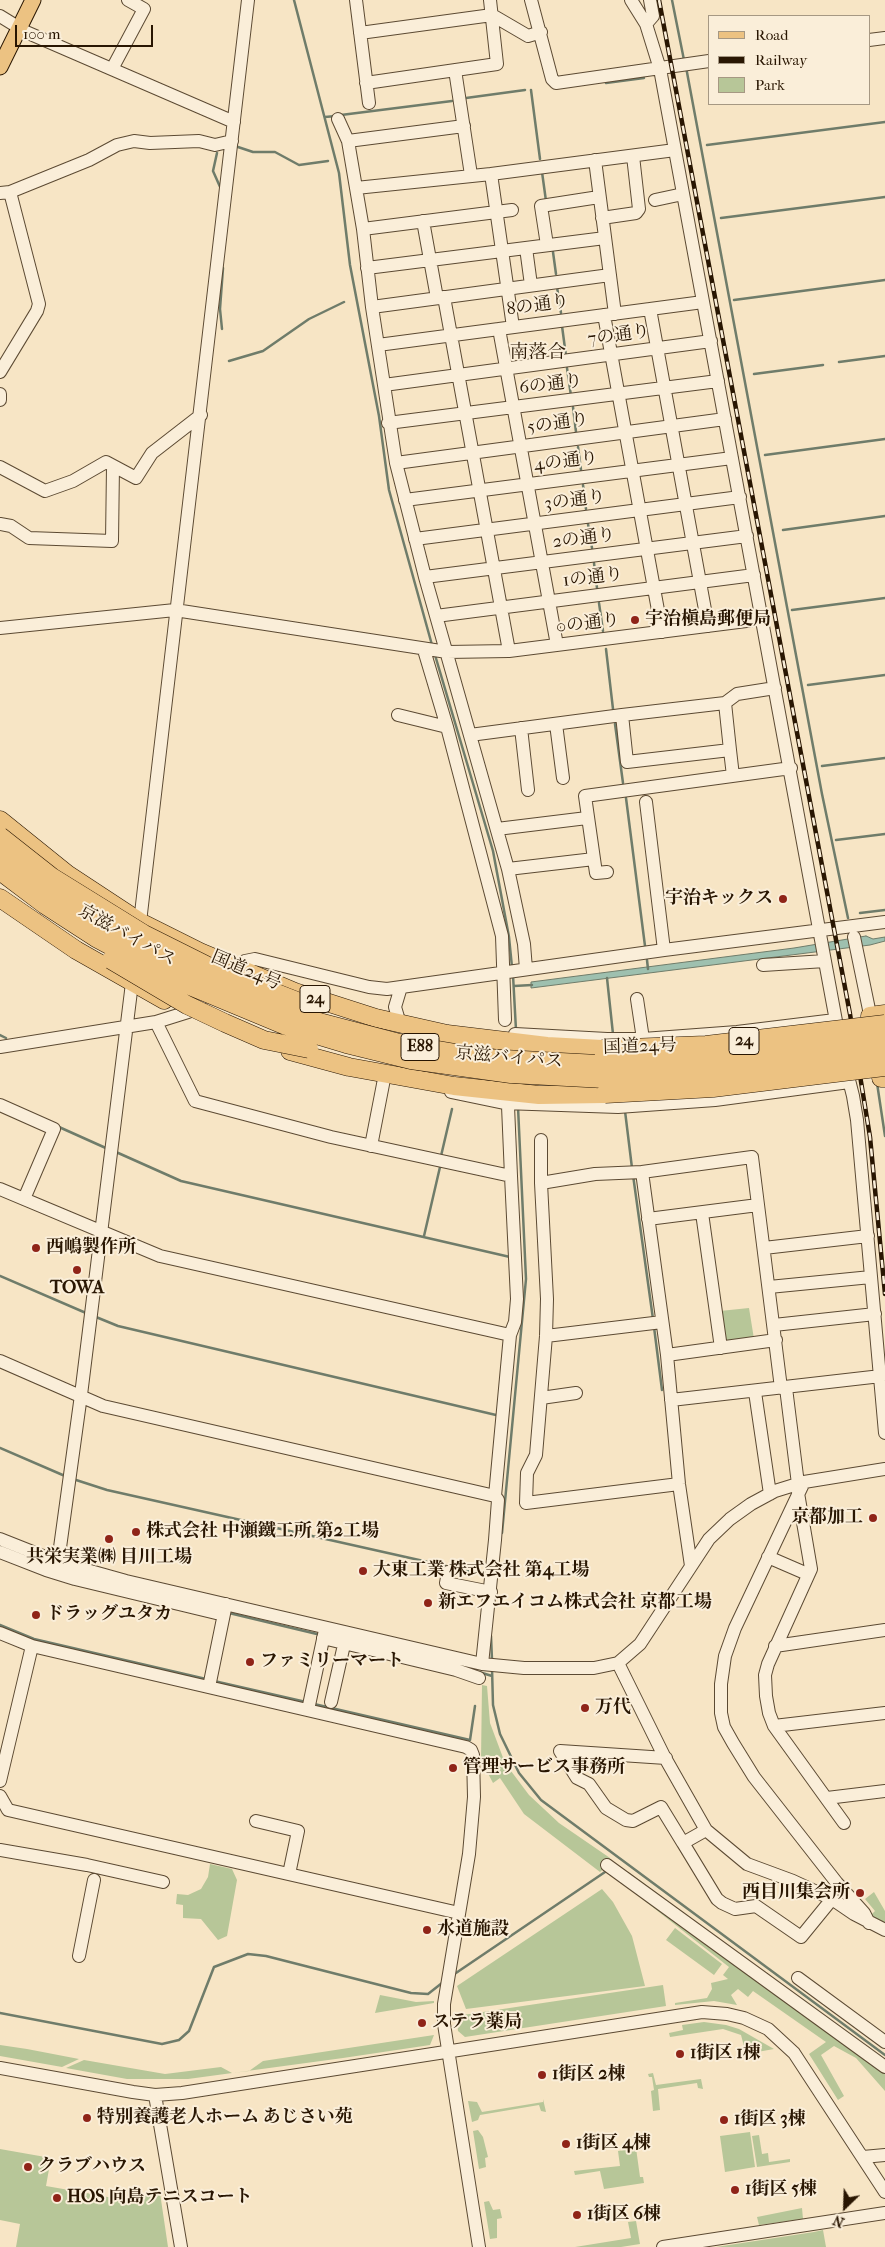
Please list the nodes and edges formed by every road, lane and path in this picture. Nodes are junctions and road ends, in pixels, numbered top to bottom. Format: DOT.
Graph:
graph roads {
  1 [pos="33,0"];
  2 [pos="128,0"];
  3 [pos="248,0"];
  4 [pos="356,0"];
  5 [pos="490,0"];
  6 [pos="531,0"];
  7 [pos="631,0"];
  8 [pos="650,0"];
  9 [pos="492,15"];
  10 [pos="0,16"];
  11 [pos="646,24"];
  12 [pos="19,28"];
  13 [pos="541,32"];
  14 [pos="360,33"];
  15 [pos="885,38"];
  16 [pos="870,40"];
  17 [pos="708,61"];
  18 [pos="0,67"];
  19 [pos="112,69"];
  20 [pos="660,69"];
  21 [pos="455,70"];
  22 [pos="366,83"];
  23 [pos="369,104"];
  24 [pos="338,119"];
  25 [pos="234,122"];
  26 [pos="464,126"];
  27 [pos="232,141"];
  28 [pos="348,141"];
  29 [pos="675,150"];
  30 [pos="633,156"];
  31 [pos="595,160"];
  32 [pos="491,174"];
  33 [pos="471,175"];
  34 [pos="356,188"];
  35 [pos="5,192"];
  36 [pos="684,194"];
  37 [pos="599,197"];
  38 [pos="655,200"];
  39 [pos="512,210"];
  40 [pos="496,212"];
  41 [pos="602,218"];
  42 [pos="423,221"];
  43 [pos="364,229"];
  44 [pos="605,238"];
  45 [pos="547,245"];
  46 [pos="526,248"];
  47 [pos="502,251"];
  48 [pos="430,260"];
  49 [pos="368,268"];
  50 [pos="610,274"];
  51 [pos="531,286"];
  52 [pos="507,289"];
  53 [pos="440,298"];
  54 [pos="704,302"];
  55 [pos="372,307"];
  56 [pos="650,309"];
  57 [pos="610,314"];
  58 [pos="513,327"];
  59 [pos="499,329"];
  60 [pos="451,336"];
  61 [pos="711,341"];
  62 [pos="378,345"];
  63 [pos="658,348"];
  64 [pos="611,354"];
  65 [pos="506,368"];
  66 [pos="0,372"];
  67 [pos="458,375"];
  68 [pos="718,381"];
  69 [pos="384,385"];
  70 [pos="665,388"];
  71 [pos="0,394"];
  72 [pos="618,394"];
  73 [pos="0,400"];
  74 [pos="513,407"];
  75 [pos="465,413"];
  76 [pos="200,415"];
  77 [pos="725,420"];
  78 [pos="388,423"];
  79 [pos="672,426"];
  80 [pos="626,433"];
  81 [pos="520,447"];
  82 [pos="472,453"];
  83 [pos="732,458"];
  84 [pos="396,463"];
  85 [pos="679,465"];
  86 [pos="113,466"];
  87 [pos="0,468"];
  88 [pos="633,471"];
  89 [pos="527,484"];
  90 [pos="480,491"];
  91 [pos="740,497"];
  92 [pos="405,500"];
  93 [pos="686,504"];
  94 [pos="640,510"];
  95 [pos="534,523"];
  96 [pos="0,524"];
  97 [pos="487,530"];
  98 [pos="747,536"];
  99 [pos="414,539"];
  100 [pos="693,542"];
  101 [pos="647,548"];
  102 [pos="542,562"];
  103 [pos="494,568"];
  104 [pos="754,575"];
  105 [pos="425,577"];
  106 [pos="700,582"];
  107 [pos="654,588"];
  108 [pos="549,601"];
  109 [pos="501,608"];
  110 [pos="175,610"];
  111 [pos="436,616"];
  112 [pos="762,619"];
  113 [pos="708,626"];
  114 [pos="0,628"];
  115 [pos="662,632"];
  116 [pos="557,645"];
  117 [pos="435,651"];
  118 [pos="509,651"];
  119 [pos="775,688"];
  120 [pos="724,702"];
  121 [pos="622,715"];
  122 [pos="398,716"];
  123 [pos="556,724"];
  124 [pos="447,727"];
  125 [pos="522,728"];
  126 [pos="470,735"];
  127 [pos="730,750"];
  128 [pos="791,768"];
  129 [pos="734,776"];
  130 [pos="563,778"];
  131 [pos="528,790"];
  132 [pos="646,802"];
  133 [pos="587,818"];
  134 [pos="0,820"];
  135 [pos="497,829"];
  136 [pos="0,836"];
  137 [pos="0,852"];
  138 [pos="594,859"];
  139 [pos="508,869"];
  140 [pos="0,870"];
  141 [pos="607,872"];
  142 [pos="0,883"];
  143 [pos="0,898"];
  144 [pos="140,922"];
  145 [pos="885,922"];
  146 [pos="818,930"];
  147 [pos="854,936"];
  148 [pos="664,950"];
  149 [pos="823,954"];
  150 [pos="762,965"];
  151 [pos="234,967"];
  152 [pos="523,969"];
  153 [pos="504,972"];
  154 [pos="132,983"];
  155 [pos="401,987"];
  156 [pos="637,999"];
  157 [pos="188,1012"];
  158 [pos="880,1018"];
  159 [pos="505,1020"];
  160 [pos="835,1020"];
  161 [pos="156,1022"];
  162 [pos="400,1024"];
  163 [pos="127,1025"];
  164 [pos="885,1038"];
  165 [pos="643,1039"];
  166 [pos="610,1043"];
  167 [pos="0,1047"];
  168 [pos="885,1054"];
  169 [pos="620,1064"];
  170 [pos="385,1074"];
  171 [pos="511,1074"];
  172 [pos="884,1074"];
  173 [pos="849,1082"];
  174 [pos="516,1100"];
  175 [pos="0,1105"];
  176 [pos="541,1140"];
  177 [pos="371,1146"];
  178 [pos="637,1172"];
  179 [pos="511,1176"];
  180 [pos="541,1183"];
  181 [pos="0,1189"];
  182 [pos="24,1199"];
  183 [pos="758,1205"];
  184 [pos="702,1213"];
  185 [pos="648,1219"];
  186 [pos="101,1233"];
  187 [pos="868,1236"];
  188 [pos="764,1248"];
  189 [pos="871,1277"];
  190 [pos="769,1287"];
  191 [pos="875,1314"];
  192 [pos="656,1323"];
  193 [pos="774,1326"];
  194 [pos="510,1335"];
  195 [pos="546,1336"];
  196 [pos="776,1340"];
  197 [pos="721,1348"];
  198 [pos="667,1355"];
  199 [pos="0,1361"];
  200 [pos="881,1376"];
  201 [pos="784,1388"];
  202 [pos="755,1392"];
  203 [pos="576,1393"];
  204 [pos="81,1395"];
  205 [pos="541,1398"];
  206 [pos="671,1400"];
  207 [pos="885,1433"];
  208 [pos="885,1469"];
  209 [pos="679,1484"];
  210 [pos="800,1486"];
  211 [pos="770,1494"];
  212 [pos="495,1496"];
  213 [pos="0,1539"];
  214 [pos="0,1552"];
  215 [pos="768,1556"];
  216 [pos="58,1562"];
  217 [pos="691,1566"];
  218 [pos="448,1572"];
  219 [pos="805,1573"];
  220 [pos="486,1587"];
  221 [pos="142,1592"];
  222 [pos="222,1610"];
  223 [pos="885,1630"];
  224 [pos="0,1633"];
  225 [pos="324,1633"];
  226 [pos="345,1639"];
  227 [pos="32,1646"];
  228 [pos="775,1646"];
  229 [pos="618,1663"];
  230 [pos="488,1665"];
  231 [pos="479,1678"];
  232 [pos="210,1683"];
  233 [pos="331,1702"];
  234 [pos="309,1705"];
  235 [pos="885,1712"];
  236 [pos="774,1726"];
  237 [pos="666,1758"];
  238 [pos="0,1781"];
  239 [pos="885,1791"];
  240 [pos="0,1796"];
  241 [pos="827,1798"];
  242 [pos="256,1822"];
  243 [pos="844,1822"];
  244 [pos="706,1830"];
  245 [pos="683,1843"];
  246 [pos="0,1850"];
  247 [pos="607,1865"];
  248 [pos="289,1874"];
  249 [pos="94,1880"];
  250 [pos="163,1882"];
  251 [pos="832,1899"];
  252 [pos="459,1913"];
  253 [pos="869,1922"];
  254 [pos="885,1930"];
  255 [pos="79,1956"];
  256 [pos="798,1978"];
  257 [pos="885,2042"];
  258 [pos="449,2053"];
  259 [pos="0,2068"];
  260 [pos="885,2068"];
  261 [pos="155,2095"];
  262 [pos="885,2155"];
  263 [pos="863,2157"];
  264 [pos="885,2192"];
  265 [pos="885,2213"];
  266 [pos="181,2247"];
  267 [pos="479,2247"];
  268 [pos="663,2247"];
  1 -- 12 [label="main road"];
  2 -- 19 [label="street"];
  3 -- 25 [label="street"];
  4 -- 14 [label="street"];
  5 -- 9 [label="street"];
  6 -- 13 [label="street"];
  7 -- 11 [label="street"];
  8 -- 11 [label="street"];
  9 -- 13 [label="street"];
  9 -- 14 [label="street"];
  9 -- 21 [label="street"];
  10 -- 12 [label="street"];
  11 -- 20 [label="street"];
  12 -- 18 [label="main road"];
  12 -- 19 [label="street"];
  13 -- 20 [label="street"];
  14 -- 22 [label="street"];
  15 -- 16 [label="street"];
  17 -- 20 [label="street"];
  19 -- 25 [label="street"];
  20 -- 29 [label="street"];
  21 -- 22 [label="street"];
  21 -- 26 [label="street"];
  22 -- 23 [label="street"];
  24 -- 28 [label="street"];
  25 -- 27 [label="street"];
  26 -- 28 [label="street"];
  26 -- 33 [label="street"];
  27 -- 35 [label="street"];
  27 -- 76 [label="street"];
  28 -- 34 [label="street"];
  29 -- 30 [label="street"];
  29 -- 36 [label="street"];
  30 -- 31 [label="street"];
  30 -- 41 [label="street"];
  31 -- 32 [label="street"];
  31 -- 37 [label="street"];
  32 -- 33 [label="street"];
  32 -- 40 [label="street"];
  33 -- 34 [label="street"];
  34 -- 43 [label="street"];
  35 -- 66 [label="street"];
  36 -- 38 [label="street"];
  36 -- 54 [label="street"];
  37 -- 41 [label="street"];
  37 -- 45 [label="street"];
  39 -- 40 [label="street"];
  40 -- 42 [label="street"];
  40 -- 47 [label="street"];
  41 -- 44 [label="street"];
  42 -- 43 [label="street"];
  42 -- 48 [label="street"];
  43 -- 49 [label="street"];
  44 -- 45 [label="street"];
  44 -- 50 [label="street"];
  45 -- 46 [label="street"];
  46 -- 47 [label="street"];
  46 -- 51 [label="street"];
  47 -- 48 [label="street"];
  47 -- 52 [label="street"];
  48 -- 49 [label="street"];
  48 -- 53 [label="street"];
  49 -- 55 [label="street"];
  50 -- 51 [label="street"];
  50 -- 57 [label="street"];
  51 -- 52 [label="street"];
  52 -- 53 [label="street"];
  52 -- 58 [label="street"];
  53 -- 55 [label="street"];
  53 -- 60 [label="street"];
  54 -- 56 [label="street, 8の通り"];
  54 -- 61 [label="street"];
  55 -- 62 [label="street"];
  56 -- 57 [label="street, 8の通り"];
  56 -- 63 [label="street"];
  57 -- 58 [label="street, 8の通り"];
  57 -- 64 [label="street"];
  58 -- 59 [label="street, 8の通り"];
  59 -- 60 [label="street, 8の通り"];
  59 -- 65 [label="street"];
  60 -- 62 [label="street, 8の通り"];
  60 -- 67 [label="street"];
  61 -- 63 [label="street, 7の通り"];
  61 -- 68 [label="street"];
  62 -- 69 [label="street"];
  63 -- 64 [label="street, 7の通り"];
  63 -- 70 [label="street"];
  64 -- 65 [label="street, 7の通り"];
  64 -- 72 [label="street"];
  65 -- 67 [label="street, 7の通り"];
  65 -- 74 [label="street"];
  67 -- 69 [label="street, 7の通り"];
  67 -- 75 [label="street"];
  68 -- 70 [label="street, 6の通り"];
  68 -- 77 [label="street"];
  69 -- 78 [label="street"];
  70 -- 72 [label="street, 6の通り"];
  70 -- 79 [label="street"];
  71 -- 73 [label="street"];
  72 -- 74 [label="street, 6の通り"];
  72 -- 80 [label="street"];
  74 -- 75 [label="street, 6の通り"];
  74 -- 81 [label="street"];
  75 -- 78 [label="street, 6の通り"];
  75 -- 82 [label="street"];
  76 -- 86 [label="street"];
  76 -- 110 [label="street"];
  77 -- 79 [label="street, 5の通り"];
  77 -- 83 [label="street"];
  78 -- 84 [label="street"];
  79 -- 80 [label="street, 5の通り"];
  79 -- 85 [label="street"];
  80 -- 81 [label="street, 5の通り"];
  80 -- 88 [label="street"];
  81 -- 82 [label="street, 5の通り"];
  81 -- 89 [label="street"];
  82 -- 84 [label="street, 5の通り"];
  82 -- 90 [label="street"];
  83 -- 85 [label="street, 4の通り"];
  83 -- 91 [label="street"];
  84 -- 92 [label="street"];
  85 -- 88 [label="street, 4の通り"];
  85 -- 93 [label="street"];
  86 -- 87 [label="street"];
  86 -- 96 [label="street"];
  88 -- 89 [label="street, 4の通り"];
  88 -- 94 [label="street"];
  89 -- 90 [label="street, 4の通り"];
  89 -- 95 [label="street"];
  90 -- 92 [label="street, 4の通り"];
  90 -- 97 [label="street"];
  91 -- 93 [label="street, 3の通り"];
  91 -- 98 [label="street"];
  92 -- 99 [label="street"];
  93 -- 94 [label="street, 3の通り"];
  93 -- 100 [label="street"];
  94 -- 95 [label="street, 3の通り"];
  94 -- 101 [label="street"];
  95 -- 97 [label="street, 3の通り"];
  95 -- 102 [label="street"];
  97 -- 99 [label="street, 3の通り"];
  97 -- 103 [label="street"];
  98 -- 100 [label="street, 2の通り"];
  98 -- 104 [label="street"];
  99 -- 105 [label="street"];
  100 -- 101 [label="street, 2の通り"];
  100 -- 106 [label="street"];
  101 -- 102 [label="street, 2の通り"];
  101 -- 107 [label="street"];
  102 -- 103 [label="street, 2の通り"];
  102 -- 108 [label="street"];
  103 -- 105 [label="street, 2の通り"];
  103 -- 109 [label="street"];
  104 -- 106 [label="street, 1の通り"];
  104 -- 112 [label="street"];
  105 -- 111 [label="street"];
  106 -- 107 [label="street, 1の通り"];
  106 -- 113 [label="street"];
  107 -- 108 [label="street, 1の通り"];
  107 -- 115 [label="street"];
  108 -- 109 [label="street, 1の通り"];
  108 -- 116 [label="street"];
  109 -- 111 [label="street, 1の通り"];
  109 -- 118 [label="street"];
  110 -- 114 [label="street, 0の通り"];
  110 -- 117 [label="street, 0の通り"];
  110 -- 144 [label="street"];
  111 -- 117 [label="street"];
  112 -- 113 [label="street, 0の通り"];
  112 -- 119 [label="street"];
  113 -- 115 [label="street, 0の通り"];
  115 -- 116 [label="street, 0の通り"];
  116 -- 118 [label="street, 0の通り"];
  117 -- 118 [label="street, 0の通り"];
  117 -- 124 [label="street"];
  117 -- 126 [label="street"];
  119 -- 120 [label="street"];
  119 -- 128 [label="street"];
  120 -- 121 [label="street"];
  120 -- 127 [label="street"];
  121 -- 123 [label="street"];
  121 -- 127 [label="street"];
  122 -- 124 [label="street"];
  123 -- 125 [label="street"];
  123 -- 130 [label="street"];
  124 -- 153 [label="street"];
  125 -- 126 [label="street"];
  125 -- 131 [label="street"];
  126 -- 135 [label="street"];
  127 -- 129 [label="street"];
  128 -- 129 [label="street"];
  128 -- 146 [label="street"];
  129 -- 133 [label="street"];
  132 -- 148 [label="street"];
  133 -- 135 [label="street"];
  133 -- 138 [label="street"];
  134 -- 144 [label="highway, 国道24号 / 24"];
  135 -- 139 [label="street"];
  136 -- 169 [label="highway, bridge"];
  137 -- 169 [label="highway, 京滋バイパス / E88, bridge"];
  138 -- 139 [label="street"];
  138 -- 141 [label="street"];
  139 -- 152 [label="street"];
  140 -- 171 [label="highway, 京滋バイパス / E88, bridge"];
  142 -- 171 [label="highway, bridge"];
  143 -- 154 [label="highway"];
  144 -- 151 [label="highway, 国道24号 / 24"];
  145 -- 146 [label="street"];
  146 -- 148 [label="street"];
  146 -- 149 [label="street"];
  147 -- 158 [label="street"];
  148 -- 152 [label="street"];
  149 -- 150 [label="street"];
  149 -- 160 [label="street"];
  151 -- 155 [label="street"];
  151 -- 157 [label="street"];
  151 -- 162 [label="highway, 国道24号 / 24"];
  152 -- 153 [label="street"];
  153 -- 155 [label="street"];
  153 -- 159 [label="street"];
  154 -- 157 [label="highway"];
  154 -- 163 [label="street"];
  155 -- 162 [label="street"];
  156 -- 165 [label="street"];
  157 -- 161 [label="street"];
  157 -- 170 [label="highway"];
  158 -- 166 [label="highway, 国道24号 / 24, bridge"];
  158 -- 172 [label="street"];
  160 -- 165 [label="street"];
  160 -- 173 [label="street"];
  161 -- 163 [label="street"];
  161 -- 177 [label="street"];
  162 -- 166 [label="highway, 国道24号 / 24"];
  163 -- 167 [label="street"];
  163 -- 186 [label="street"];
  164 -- 169 [label="highway, 京滋バイパス / E88, bridge"];
  165 -- 166 [label="street"];
  168 -- 171 [label="highway, 京滋バイパス / E88, bridge"];
  170 -- 174 [label="highway"];
  170 -- 177 [label="street"];
  172 -- 174 [label="highway, bridge"];
  173 -- 174 [label="street"];
  173 -- 187 [label="street"];
  174 -- 179 [label="street"];
  175 -- 182 [label="street"];
  176 -- 180 [label="street"];
  177 -- 179 [label="street"];
  178 -- 180 [label="street"];
  178 -- 183 [label="street"];
  178 -- 185 [label="street"];
  179 -- 194 [label="street"];
  180 -- 195 [label="street"];
  181 -- 182 [label="street"];
  182 -- 186 [label="street"];
  183 -- 184 [label="street"];
  183 -- 188 [label="street"];
  184 -- 185 [label="street"];
  184 -- 197 [label="street"];
  185 -- 192 [label="street"];
  186 -- 194 [label="street"];
  186 -- 204 [label="street"];
  187 -- 188 [label="street"];
  187 -- 189 [label="street"];
  188 -- 190 [label="street"];
  189 -- 190 [label="street"];
  189 -- 191 [label="street"];
  190 -- 193 [label="street"];
  191 -- 193 [label="street"];
  191 -- 200 [label="street"];
  192 -- 195 [label="street"];
  192 -- 198 [label="street"];
  193 -- 196 [label="street"];
  194 -- 212 [label="street"];
  195 -- 205 [label="street"];
  196 -- 197 [label="street"];
  196 -- 201 [label="street"];
  197 -- 198 [label="street"];
  198 -- 206 [label="street"];
  199 -- 204 [label="street"];
  200 -- 201 [label="street"];
  200 -- 207 [label="street"];
  201 -- 202 [label="street"];
  201 -- 210 [label="street"];
  202 -- 206 [label="street"];
  202 -- 211 [label="street"];
  203 -- 205 [label="street"];
  204 -- 212 [label="street"];
  204 -- 216 [label="street"];
  205 -- 209 [label="street"];
  206 -- 209 [label="street"];
  208 -- 210 [label="street"];
  209 -- 217 [label="street"];
  210 -- 211 [label="street"];
  210 -- 215 [label="street"];
  210 -- 228 [label="street"];
  211 -- 217 [label="street"];
  212 -- 220 [label="street"];
  213 -- 216 [label="street"];
  214 -- 221 [label="street"];
  215 -- 219 [label="street"];
  215 -- 253 [label="street"];
  216 -- 221 [label="street"];
  217 -- 229 [label="street"];
  218 -- 220 [label="street"];
  220 -- 230 [label="street"];
  221 -- 222 [label="street"];
  222 -- 225 [label="street"];
  222 -- 232 [label="street"];
  223 -- 228 [label="street"];
  224 -- 227 [label="street"];
  225 -- 226 [label="street"];
  225 -- 234 [label="street"];
  226 -- 230 [label="street"];
  226 -- 231 [label="street"];
  226 -- 233 [label="street"];
  227 -- 232 [label="street"];
  227 -- 238 [label="street"];
  228 -- 236 [label="street"];
  229 -- 230 [label="street"];
  229 -- 237 [label="street"];
  232 -- 234 [label="street"];
  234 -- 252 [label="street"];
  235 -- 236 [label="street"];
  236 -- 241 [label="street"];
  237 -- 244 [label="street"];
  237 -- 245 [label="street"];
  239 -- 241 [label="street"];
  240 -- 248 [label="street"];
  241 -- 243 [label="street"];
  242 -- 248 [label="street"];
  244 -- 245 [label="street"];
  244 -- 251 [label="street"];
  245 -- 251 [label="street"];
  246 -- 250 [label="street"];
  247 -- 260 [label="street"];
  248 -- 252 [label="street"];
  249 -- 255 [label="street"];
  251 -- 253 [label="street"];
  252 -- 258 [label="street"];
  253 -- 254 [label="street"];
  256 -- 257 [label="street"];
  258 -- 261 [label="street"];
  258 -- 263 [label="street"];
  258 -- 267 [label="street"];
  259 -- 261 [label="street"];
  261 -- 266 [label="street"];
  262 -- 263 [label="street"];
  263 -- 264 [label="street"];
  265 -- 268 [label="street"];
}
